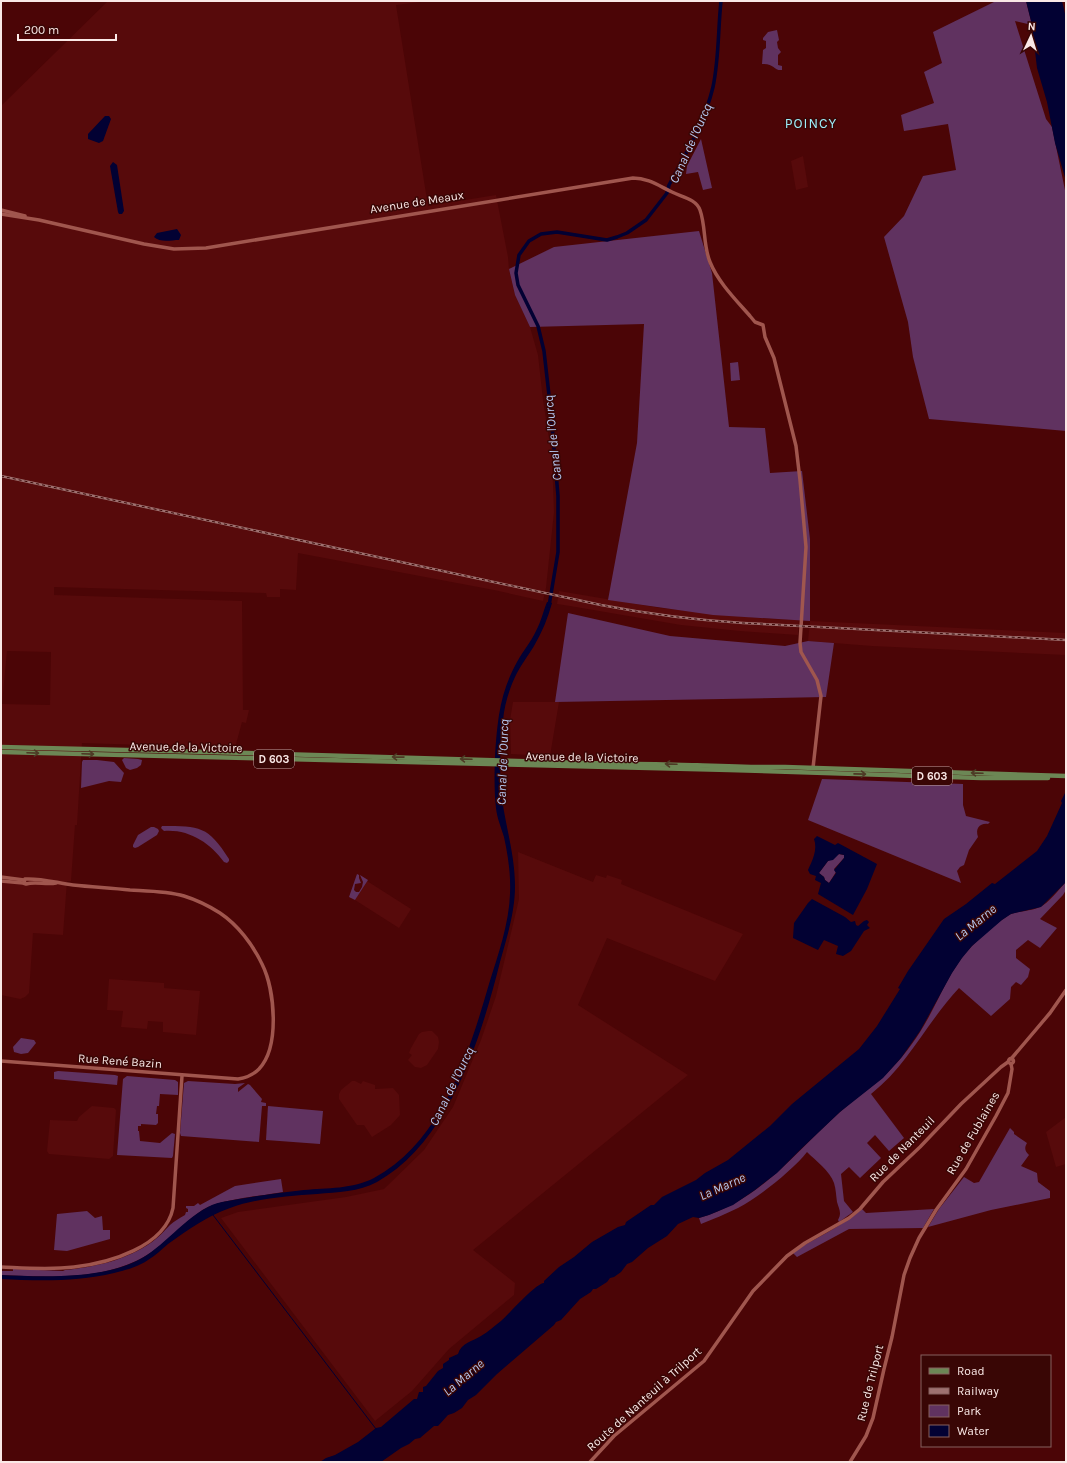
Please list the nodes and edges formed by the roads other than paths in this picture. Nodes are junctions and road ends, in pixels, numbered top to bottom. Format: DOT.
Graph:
graph roads {
  1 [pos="1,210"];
  2 [pos="1,214"];
  3 [pos="39,220"];
  4 [pos="1,747"];
  5 [pos="1,752"];
  6 [pos="814,768"];
  7 [pos="784,772"];
  8 [pos="821,774"];
  9 [pos="1066,777"];
  10 [pos="1,877"];
  11 [pos="1,881"];
  12 [pos="24,881"];
  13 [pos="1066,990"];
  14 [pos="1,1061"];
  15 [pos="1010,1063"];
  16 [pos="182,1076"];
  17 [pos="806,1243"];
  18 [pos="1,1267"];
  19 [pos="894,1328"];
  20 [pos="590,1462"];
  21 [pos="850,1462"];
  1 -- 3 [label="street"];
  2 -- 3 [label="street"];
  3 -- 6 [label="street, Avenue de Meaux"];
  6 -- 4 [label="main road, Avenue de la Victoire / D 603, one-way"];
  5 -- 7 [label="main road, Avenue de la Victoire / D 603, one-way"];
  6 -- 7 [label="street"];
  6 -- 8 [label="street"];
  9 -- 6 [label="main road, Avenue de la Victoire / D 603, one-way"];
  7 -- 8 [label="main road, Avenue de la Victoire / D 603"];
  8 -- 9 [label="main road, Avenue de la Victoire / D 603, one-way"];
  10 -- 12 [label="street"];
  11 -- 12 [label="street"];
  12 -- 16 [label="street, Rue René Bazin"];
  13 -- 15 [label="street, Rue de Fublaines"];
  14 -- 16 [label="street, Rue René Bazin"];
  15 -- 17 [label="street, Rue de Nanteuil"];
  15 -- 19 [label="street, Rue de Fublaines"];
  16 -- 18 [label="street"];
  17 -- 20 [label="street, Route de Nanteuil à Trilport"];
  19 -- 21 [label="street, Rue de Trilport"];
}
